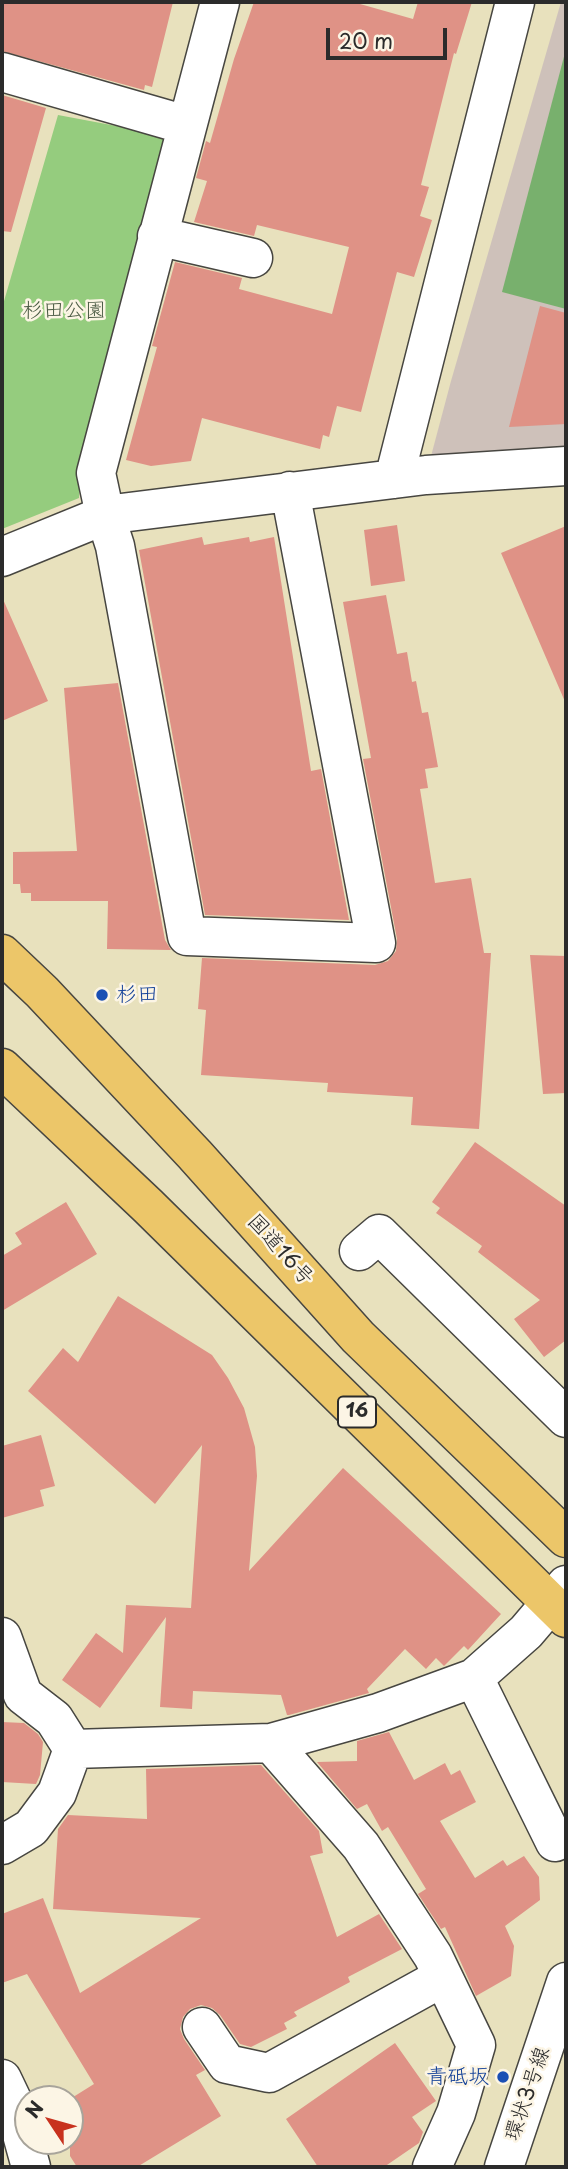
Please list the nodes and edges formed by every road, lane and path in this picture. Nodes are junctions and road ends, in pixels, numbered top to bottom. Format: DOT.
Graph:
graph roads {
  1 [pos="220,2"];
  2 [pos="515,2"];
  3 [pos="2,72"];
  4 [pos="186,125"];
  5 [pos="157,236"];
  6 [pos="253,258"];
  7 [pos="566,466"];
  8 [pos="394,479"];
  9 [pos="290,491"];
  10 [pos="105,515"];
  11 [pos="2,557"];
  12 [pos="2,954"];
  13 [pos="2,1068"];
  14 [pos="359,1251"];
  15 [pos="566,1418"];
  16 [pos="566,1538"];
  17 [pos="561,1602"];
  18 [pos="2,1637"];
  19 [pos="474,1678"];
  20 [pos="12,1693"];
  21 [pos="271,1742"];
  22 [pos="73,1749"];
  23 [pos="555,1842"];
  24 [pos="2,1845"];
  25 [pos="443,1977"];
  26 [pos="566,1982"];
  27 [pos="202,2027"];
  28 [pos="2,2079"];
  29 [pos="31,2167"];
  30 [pos="432,2167"];
  31 [pos="504,2167"];
  1 -- 4 [label="street"];
  2 -- 8 [label="street"];
  3 -- 4 [label="street"];
  4 -- 5 [label="street"];
  5 -- 6 [label="street"];
  5 -- 10 [label="street"];
  7 -- 8 [label="street"];
  8 -- 9 [label="street"];
  9 -- 10 [label="street"];
  9 -- 10 [label="street"];
  10 -- 11 [label="street"];
  12 -- 16 [label="highway, 国道16号 / 16"];
  13 -- 17 [label="highway, 16"];
  14 -- 15 [label="street"];
  17 -- 19 [label="street"];
  18 -- 20 [label="street"];
  19 -- 21 [label="street"];
  19 -- 23 [label="street"];
  20 -- 22 [label="street"];
  21 -- 22 [label="street"];
  21 -- 25 [label="street"];
  22 -- 24 [label="street"];
  25 -- 27 [label="street"];
  25 -- 30 [label="street"];
  26 -- 31 [label="street, 環状3号線"];
  28 -- 29 [label="street"];
}
